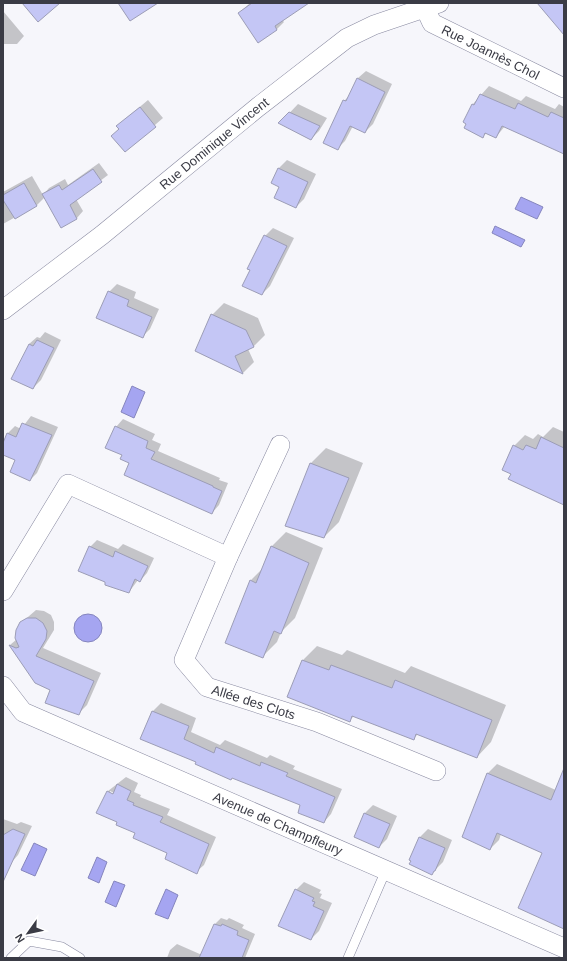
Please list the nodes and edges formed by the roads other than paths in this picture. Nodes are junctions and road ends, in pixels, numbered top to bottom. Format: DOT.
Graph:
graph roads {
  1 [pos="432,5"];
  2 [pos="564,88"];
  3 [pos="3,310"];
  4 [pos="280,445"];
  5 [pos="228,557"];
  6 [pos="3,591"];
  7 [pos="3,686"];
  8 [pos="436,771"];
  9 [pos="386,870"];
  10 [pos="564,948"];
  11 [pos="11,958"];
  12 [pos="80,958"];
  13 [pos="348,958"];
  1 -- 2 [label="street, Rue Joannès Chol"];
  1 -- 3 [label="street, Rue Dominique Vincent"];
  4 -- 5 [label="street, Allée des Clots"];
  5 -- 6 [label="street"];
  5 -- 8 [label="street, Allée des Clots"];
  7 -- 9 [label="street, Avenue de Champfleury"];
  9 -- 10 [label="street, Avenue de Champfleury"];
  9 -- 13 [label="lane"];
  11 -- 12 [label="lane"];
}
